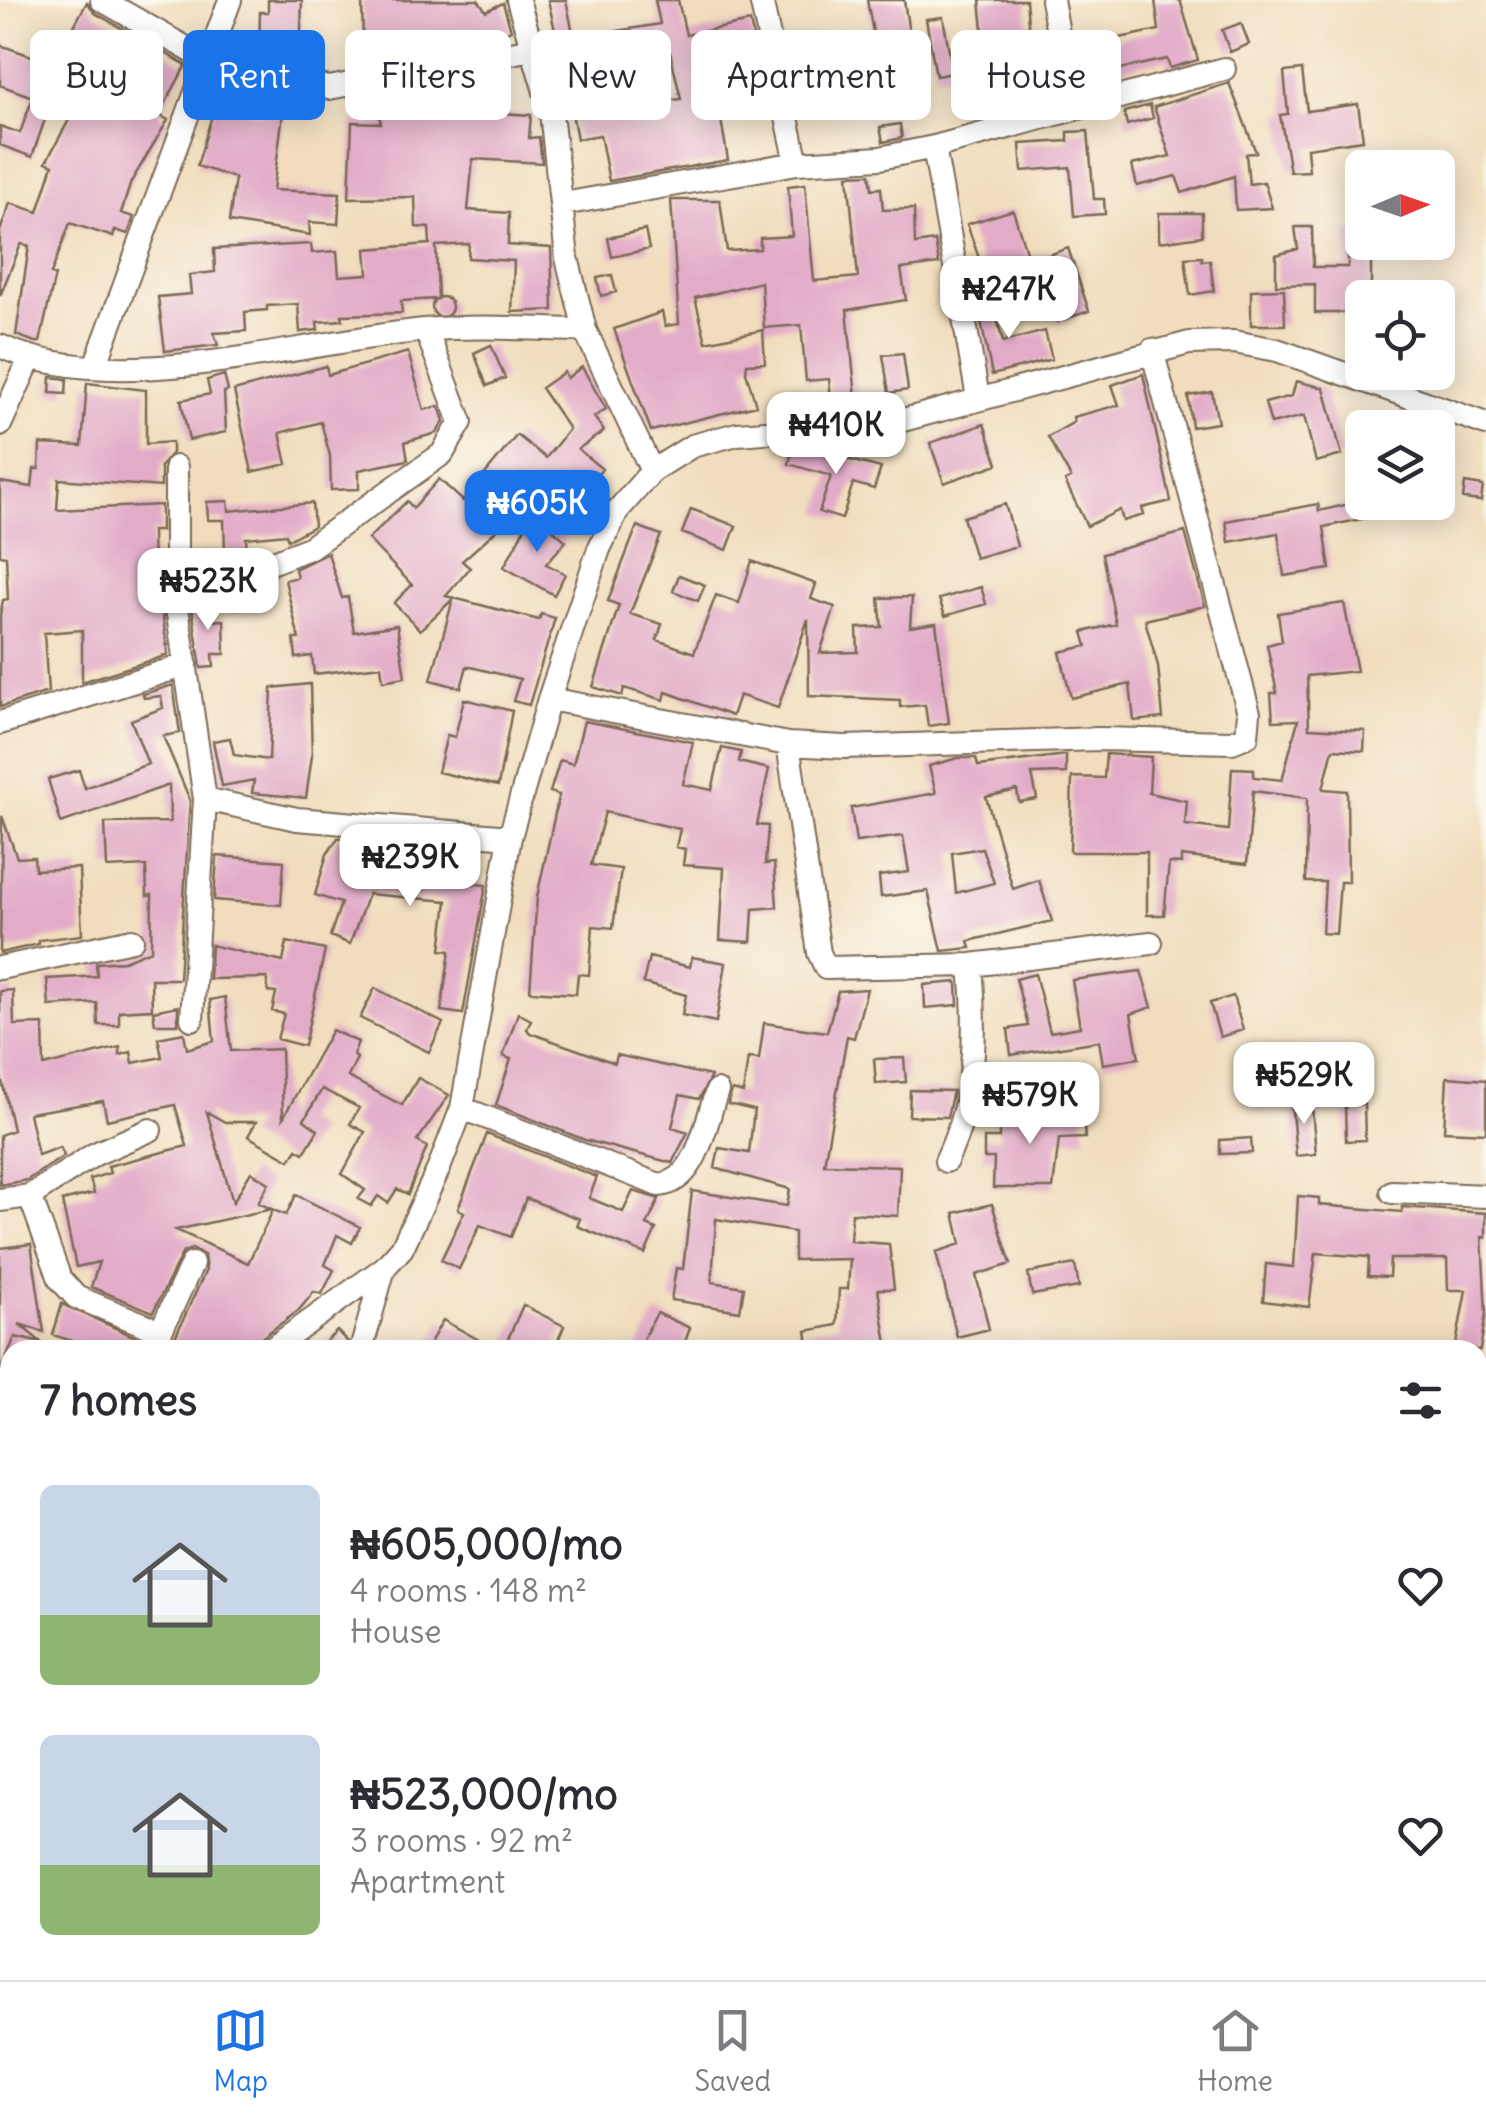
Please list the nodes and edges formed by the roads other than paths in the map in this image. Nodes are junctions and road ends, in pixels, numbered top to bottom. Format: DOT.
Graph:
graph roads {
  1 [pos="102,0"];
  2 [pos="230,0"];
  3 [pos="518,0"];
  4 [pos="761,0"];
  5 [pos="1052,0"];
  6 [pos="220,30"];
  7 [pos="1058,30"];
  8 [pos="183,45"];
  9 [pos="531,46"];
  10 [pos="531,49"];
  11 [pos="1224,69"];
  12 [pos="325,87"];
  13 [pos="1121,96"];
  14 [pos="185,120"];
  15 [pos="551,120"];
  16 [pos="1032,120"];
  17 [pos="934,147"];
  18 [pos="797,163"];
  19 [pos="564,204"];
  20 [pos="426,330"];
  21 [pos="584,330"];
  22 [pos="0,346"];
  23 [pos="1152,350"];
  24 [pos="29,361"];
  25 [pos="95,366"];
  26 [pos="978,398"];
  27 [pos="1482,424"];
  28 [pos="0,425"];
  29 [pos="176,467"];
  30 [pos="652,471"];
  31 [pos="234,598"];
  32 [pos="186,665"];
  33 [pos="549,700"];
  34 [pos="0,723"];
  35 [pos="788,744"];
  36 [pos="205,799"];
  37 [pos="510,837"];
  38 [pos="132,940"];
  39 [pos="1151,944"];
  40 [pos="971,965"];
  41 [pos="0,968"];
  42 [pos="192,1020"];
  43 [pos="717,1091"];
  44 [pos="462,1108"];
  45 [pos="150,1130"];
  46 [pos="946,1161"];
  47 [pos="1392,1192"];
  48 [pos="30,1196"];
  49 [pos="1486,1196"];
  50 [pos="0,1200"];
  51 [pos="192,1264"];
  52 [pos="384,1268"];
  53 [pos="156,1340"];
  54 [pos="284,1340"];
  55 [pos="364,1340"];
  1 -- 8 [label="street"];
  2 -- 6 [label="street"];
  3 -- 9 [label="street"];
  4 -- 18 [label="street"];
  5 -- 7 [label="street"];
  10 -- 12 [label="street"];
  11 -- 13 [label="street"];
  14 -- 25 [label="street"];
  15 -- 19 [label="street"];
  16 -- 17 [label="street"];
  17 -- 18 [label="street"];
  17 -- 26 [label="street"];
  18 -- 19 [label="street"];
  19 -- 21 [label="street"];
  20 -- 21 [label="street"];
  20 -- 25 [label="street"];
  20 -- 31 [label="street"];
  21 -- 30 [label="street"];
  22 -- 24 [label="street"];
  23 -- 26 [label="street"];
  23 -- 27 [label="street"];
  23 -- 35 [label="street"];
  24 -- 25 [label="street"];
  24 -- 28 [label="street"];
  26 -- 30 [label="street"];
  29 -- 32 [label="street"];
  30 -- 33 [label="street"];
  32 -- 34 [label="street"];
  32 -- 36 [label="street"];
  33 -- 35 [label="street"];
  33 -- 37 [label="street"];
  35 -- 40 [label="street"];
  36 -- 37 [label="street"];
  36 -- 42 [label="street"];
  37 -- 44 [label="street"];
  38 -- 41 [label="street"];
  39 -- 40 [label="street"];
  40 -- 46 [label="street"];
  43 -- 44 [label="street"];
  44 -- 52 [label="street"];
  45 -- 48 [label="street"];
  47 -- 49 [label="street"];
  48 -- 50 [label="street"];
  48 -- 53 [label="street"];
  51 -- 53 [label="street"];
  52 -- 54 [label="street"];
  52 -- 55 [label="street"];
}
